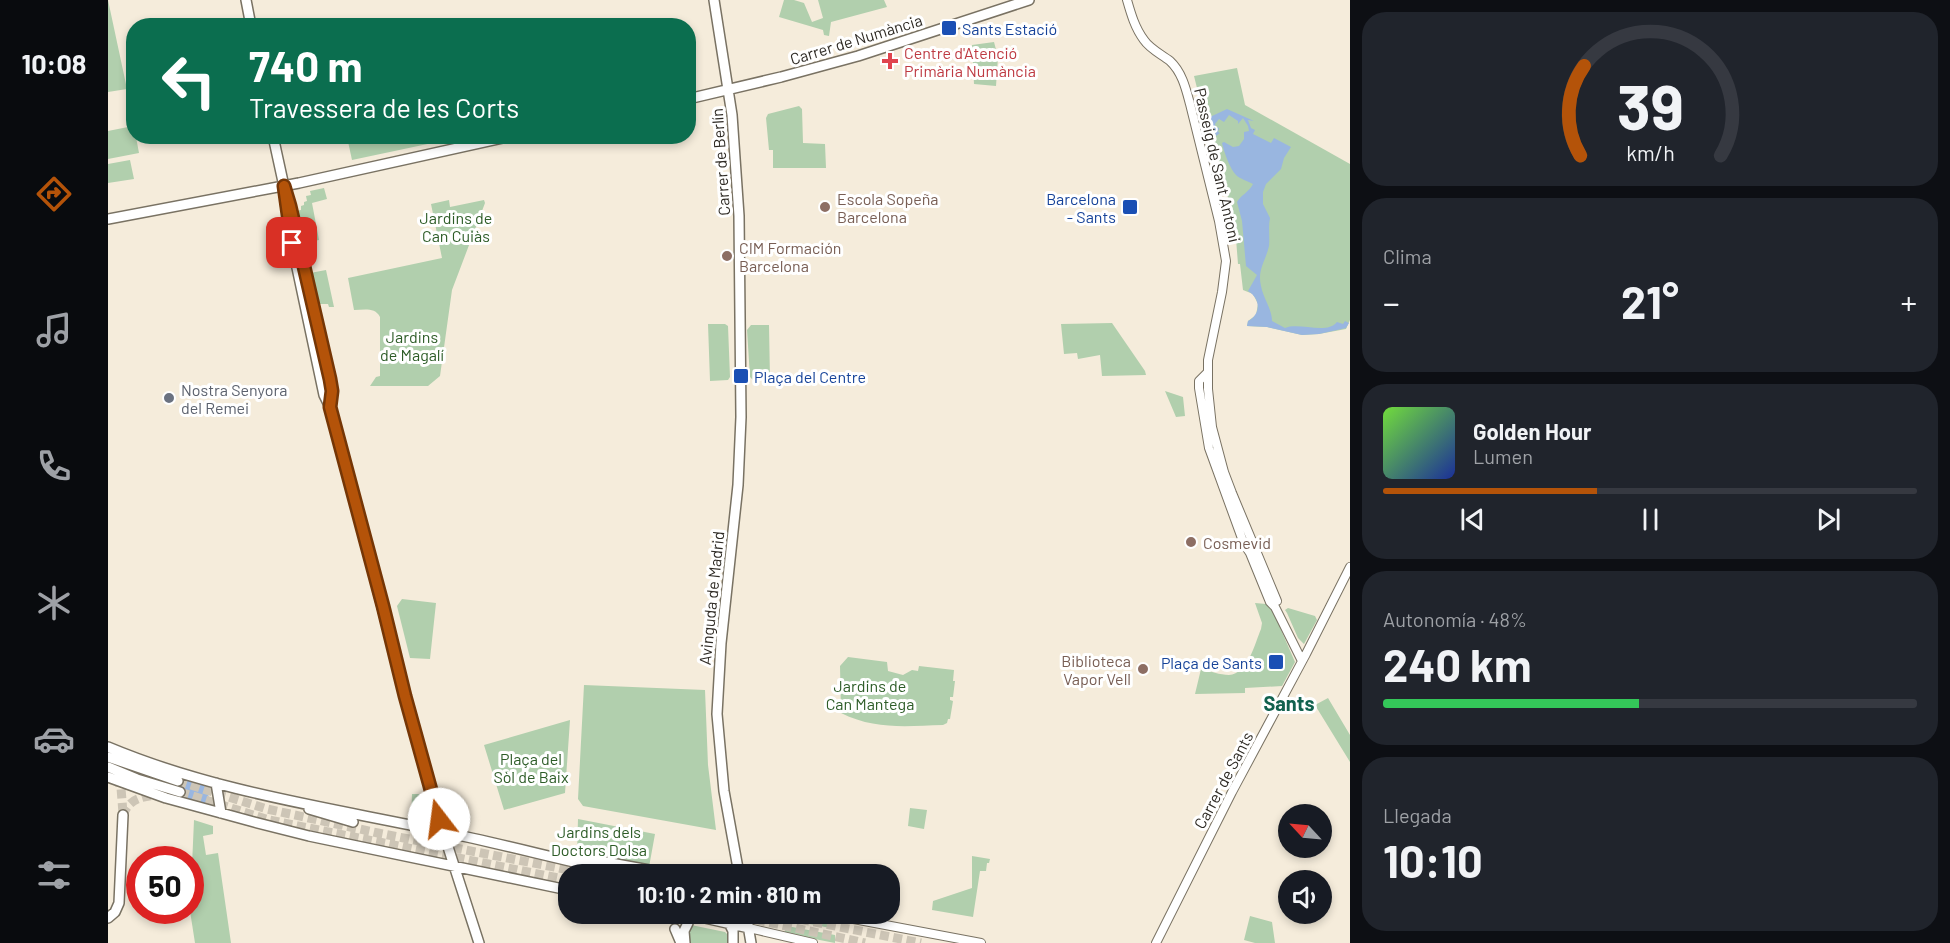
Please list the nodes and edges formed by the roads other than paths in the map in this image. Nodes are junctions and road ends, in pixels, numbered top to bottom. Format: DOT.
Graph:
graph roads {
  1 [pos="246,0"];
  2 [pos="714,0"];
  3 [pos="1029,0"];
  4 [pos="1127,0"];
  5 [pos="249,18"];
  6 [pos="729,89"];
  7 [pos="696,97"];
  8 [pos="275,144"];
  9 [pos="476,144"];
  10 [pos="284,186"];
  11 [pos="108,219"];
  12 [pos="740,322"];
  13 [pos="1207,373"];
  14 [pos="1350,567"];
  15 [pos="1277,601"];
  16 [pos="1302,661"];
  17 [pos="108,747"];
  18 [pos="108,752"];
  19 [pos="108,757"];
  20 [pos="139,759"];
  21 [pos="108,767"];
  22 [pos="108,772"];
  23 [pos="108,777"];
  24 [pos="178,782"];
  25 [pos="216,783"];
  26 [pos="143,790"];
  27 [pos="249,791"];
  28 [pos="180,792"];
  29 [pos="221,813"];
  30 [pos="123,815"];
  31 [pos="352,822"];
  32 [pos="444,832"];
  33 [pos="542,854"];
  34 [pos="584,864"];
  35 [pos="616,864"];
  36 [pos="737,864"];
  37 [pos="455,867"];
  38 [pos="558,888"];
  39 [pos="108,918"];
  40 [pos="686,924"];
  41 [pos="730,924"];
  42 [pos="733,924"];
  43 [pos="748,924"];
  44 [pos="880,924"];
  45 [pos="749,928"];
  46 [pos="675,929"];
  47 [pos="479,943"];
  48 [pos="683,943"];
  49 [pos="733,943"];
  50 [pos="751,943"];
  51 [pos="813,943"];
  52 [pos="981,943"];
  53 [pos="1156,943"];
  1 -- 5 [label="main road"];
  2 -- 6 [label="main road, Carrer de Berlín"];
  3 -- 6 [label="main road, Carrer de Numància"];
  4 -- 13 [label="street, Passeig de Sant Antoni"];
  6 -- 7 [label="main road, Carrer de Numància"];
  6 -- 12 [label="main road, Carrer de Berlín"];
  8 -- 10 [label="main road"];
  9 -- 10 [label="main road"];
  10 -- 11 [label="main road"];
  10 -- 32 [label="main road"];
  12 -- 36 [label="main road, Avinguda de Madrid"];
  13 -- 15 [label="street, Passeig de Sant Antoni"];
  13 -- 16 [label="street"];
  14 -- 16 [label="street, Carrer de Sants"];
  16 -- 53 [label="street, Carrer de Sants"];
  17 -- 20 [label="main road"];
  18 -- 20 [label="main road"];
  19 -- 24 [label="main road"];
  20 -- 25 [label="main road"];
  21 -- 28 [label="main road"];
  22 -- 26 [label="main road"];
  23 -- 26 [label="main road"];
  25 -- 27 [label="main road"];
  25 -- 29 [label="main road"];
  26 -- 29 [label="main road"];
  27 -- 31 [label="main road"];
  27 -- 32 [label="main road"];
  29 -- 37 [label="main road"];
  30 -- 39 [label="main road"];
  32 -- 33 [label="main road"];
  32 -- 37 [label="main road"];
  33 -- 34 [label="main road"];
  33 -- 35 [label="main road"];
  37 -- 38 [label="main road"];
  37 -- 47 [label="main road"];
  40 -- 48 [label="main road"];
  41 -- 49 [label="main road"];
  42 -- 45 [label="main road"];
  43 -- 45 [label="main road"];
  44 -- 52 [label="street"];
  45 -- 50 [label="main road"];
  45 -- 51 [label="street"];
  46 -- 48 [label="main road"];
}
